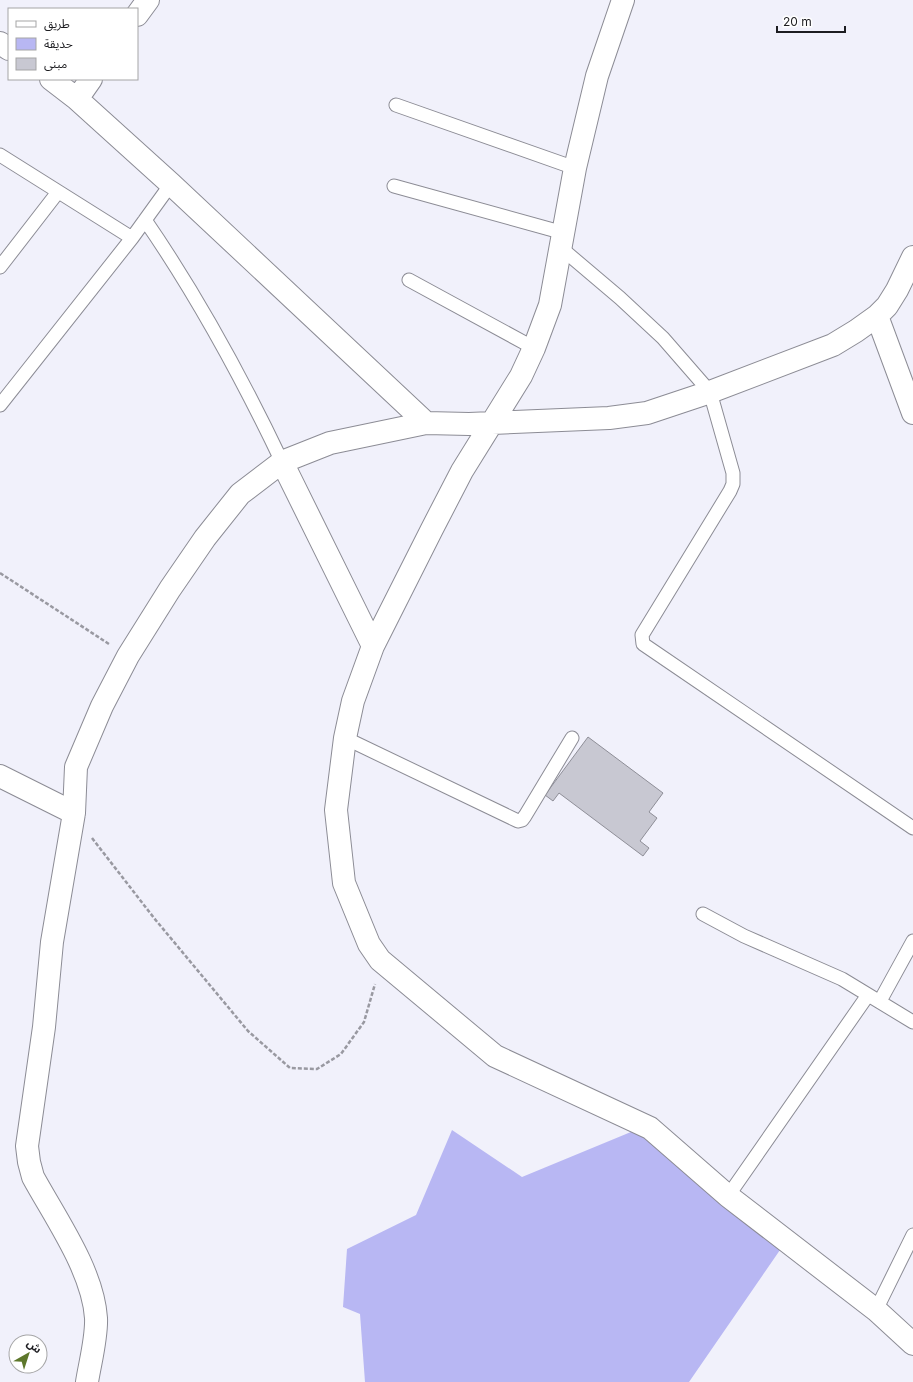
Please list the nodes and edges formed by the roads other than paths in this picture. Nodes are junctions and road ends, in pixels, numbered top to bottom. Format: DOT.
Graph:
graph roads {
  1 [pos="148,0"];
  2 [pos="623,0"];
  3 [pos="138,14"];
  4 [pos="52,80"];
  5 [pos="90,80"];
  6 [pos="77,99"];
  7 [pos="396,105"];
  8 [pos="0,155"];
  9 [pos="575,168"];
  10 [pos="171,184"];
  11 [pos="394,186"];
  12 [pos="58,192"];
  13 [pos="145,220"];
  14 [pos="132,238"];
  15 [pos="562,241"];
  16 [pos="913,257"];
  17 [pos="0,268"];
  18 [pos="409,280"];
  19 [pos="877,316"];
  20 [pos="534,348"];
  21 [pos="710,392"];
  22 [pos="0,405"];
  23 [pos="913,413"];
  24 [pos="426,422"];
  25 [pos="492,422"];
  26 [pos="282,462"];
  27 [pos="373,646"];
  28 [pos="345,738"];
  29 [pos="572,738"];
  30 [pos="0,776"];
  31 [pos="74,813"];
  32 [pos="913,828"];
  33 [pos="703,914"];
  34 [pos="913,942"];
  35 [pos="868,995"];
  36 [pos="880,1001"];
  37 [pos="913,1022"];
  38 [pos="728,1196"];
  39 [pos="913,1235"];
  40 [pos="876,1310"];
  41 [pos="913,1344"];
  42 [pos="87,1382"];
  1 -- 3 [label="street"];
  2 -- 9 [label="street"];
  4 -- 6 [label="street"];
  5 -- 6 [label="street"];
  6 -- 10 [label="street"];
  7 -- 9 [label="lane"];
  8 -- 12 [label="lane"];
  9 -- 15 [label="street"];
  10 -- 13 [label="lane"];
  10 -- 24 [label="street"];
  11 -- 15 [label="lane"];
  12 -- 14 [label="lane"];
  12 -- 17 [label="lane"];
  13 -- 14 [label="lane"];
  13 -- 26 [label="lane"];
  14 -- 22 [label="lane"];
  15 -- 20 [label="street"];
  15 -- 21 [label="lane"];
  16 -- 19 [label="street"];
  18 -- 20 [label="lane"];
  19 -- 21 [label="street"];
  19 -- 23 [label="street"];
  20 -- 25 [label="street"];
  21 -- 25 [label="street"];
  21 -- 32 [label="lane"];
  24 -- 25 [label="street"];
  24 -- 26 [label="street"];
  25 -- 27 [label="street"];
  26 -- 27 [label="street"];
  26 -- 31 [label="street"];
  27 -- 28 [label="street"];
  28 -- 29 [label="lane"];
  28 -- 38 [label="street"];
  30 -- 31 [label="street"];
  31 -- 42 [label="street"];
  33 -- 35 [label="lane"];
  34 -- 36 [label="lane"];
  35 -- 36 [label="lane"];
  35 -- 38 [label="lane"];
  36 -- 37 [label="lane"];
  38 -- 40 [label="street"];
  39 -- 40 [label="lane"];
  40 -- 41 [label="street"];
}
